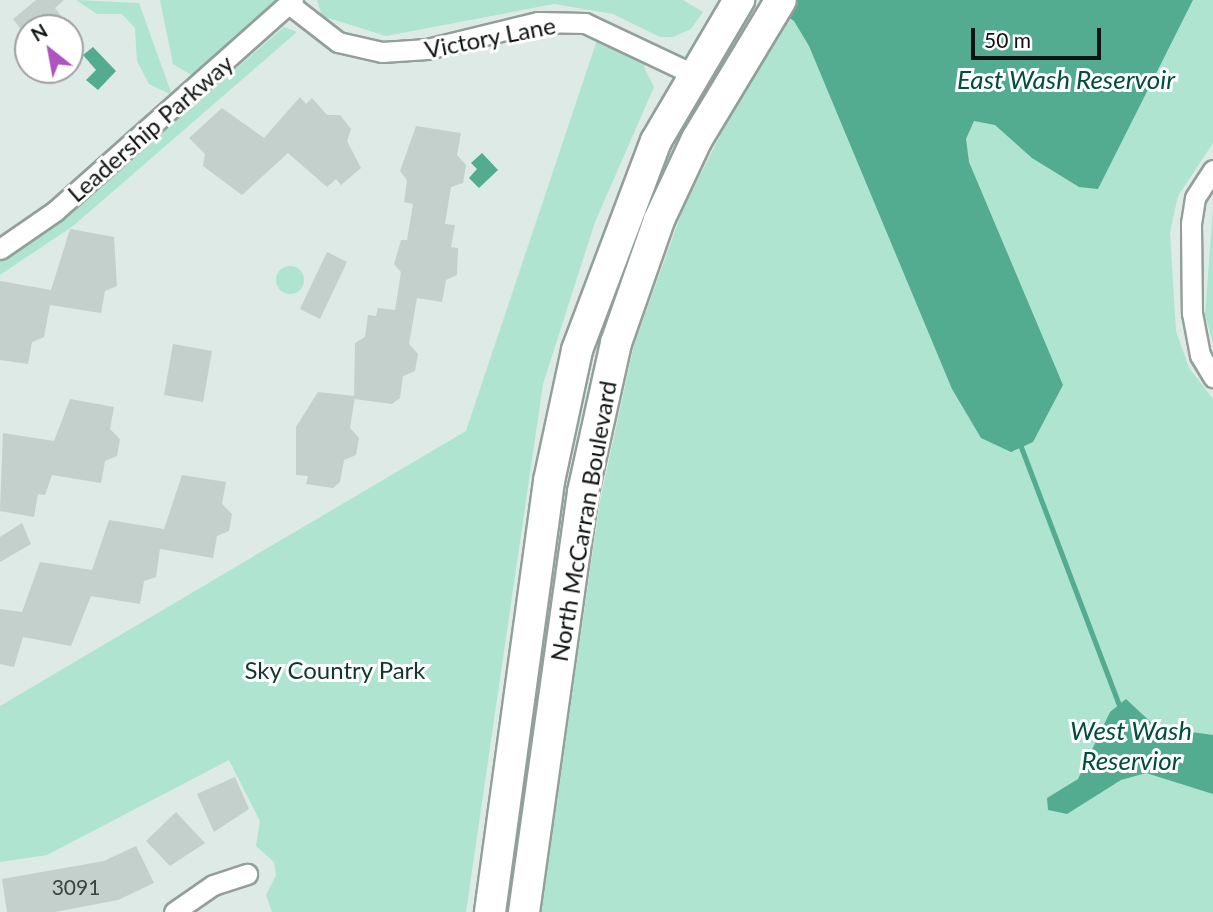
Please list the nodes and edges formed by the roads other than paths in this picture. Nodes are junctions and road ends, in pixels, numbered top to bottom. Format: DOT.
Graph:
graph roads {
  1 [pos="781,0"];
  2 [pos="291,2"];
  3 [pos="732,10"];
  4 [pos="693,74"];
  5 [pos="723,90"];
  6 [pos="697,139"];
  7 [pos="1213,170"];
  8 [pos="0,249"];
  9 [pos="1213,377"];
  10 [pos="247,874"];
  11 [pos="174,912"];
  12 [pos="490,912"];
  13 [pos="524,912"];
  1 -- 5 [label="main road, North McCarran Boulevard"];
  2 -- 4 [label="street, Victory Lane"];
  2 -- 8 [label="street, Leadership Parkway"];
  3 -- 4 [label="main road, North McCarran Boulevard"];
  3 -- 5 [label="main road"];
  4 -- 6 [label="main road"];
  4 -- 12 [label="main road, North McCarran Boulevard"];
  5 -- 6 [label="main road, North McCarran Boulevard"];
  6 -- 13 [label="main road, North McCarran Boulevard"];
  7 -- 9 [label="street"];
  10 -- 11 [label="street"];
}
